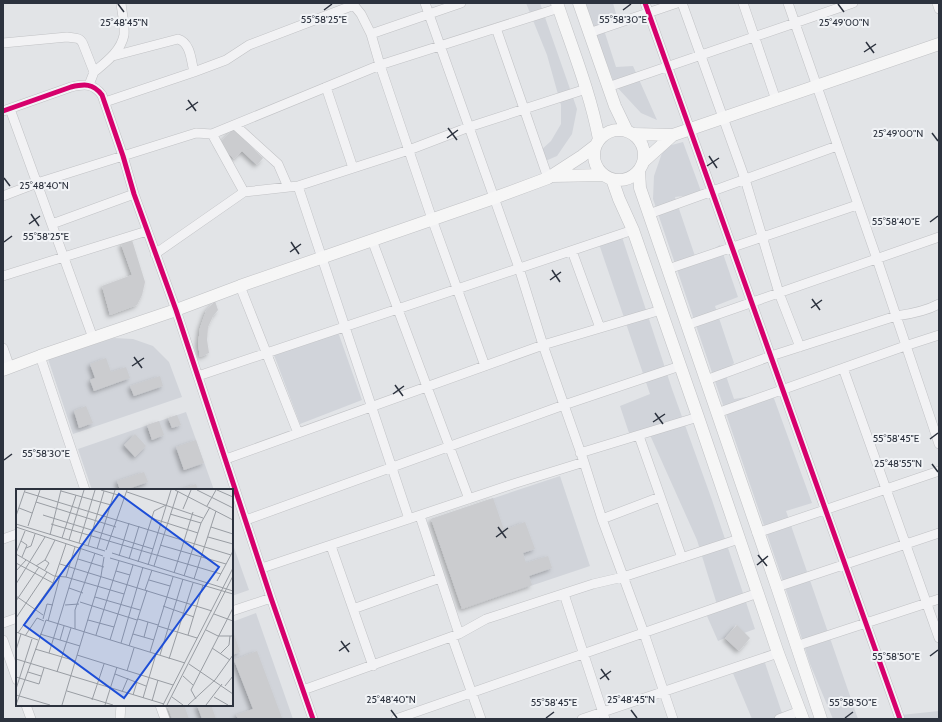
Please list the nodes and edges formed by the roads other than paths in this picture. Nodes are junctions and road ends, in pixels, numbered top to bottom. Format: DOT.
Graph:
graph roads {
  1 [pos="121,3"];
  2 [pos="425,3"];
  3 [pos="461,3"];
  4 [pos="579,3"];
  5 [pos="645,3"];
  6 [pos="677,3"];
  7 [pos="682,3"];
  8 [pos="743,3"];
  9 [pos="788,3"];
  10 [pos="853,3"];
  11 [pos="937,3"];
  12 [pos="353,4"];
  13 [pos="558,5"];
  14 [pos="939,9"];
  15 [pos="649,12"];
  16 [pos="429,14"];
  17 [pos="795,23"];
  18 [pos="496,28"];
  19 [pos="589,33"];
  20 [pos="371,34"];
  21 [pos="754,36"];
  22 [pos="3,43"];
  23 [pos="939,44"];
  24 [pos="440,46"];
  25 [pos="113,56"];
  26 [pos="701,56"];
  27 [pos="380,65"];
  28 [pos="668,66"];
  29 [pos="94,72"];
  30 [pos="194,72"];
  31 [pos="89,85"];
  32 [pos="817,86"];
  33 [pos="326,87"];
  34 [pos="608,87"];
  35 [pos="586,89"];
  36 [pos="776,100"];
  37 [pos="105,102"];
  38 [pos="7,110"];
  39 [pos="524,110"];
  40 [pos="723,118"];
  41 [pos="235,125"];
  42 [pos="469,127"];
  43 [pos="690,128"];
  44 [pos="631,133"];
  45 [pos="212,134"];
  46 [pos="673,135"];
  47 [pos="597,142"];
  48 [pos="837,146"];
  49 [pos="409,150"];
  50 [pos="123,156"];
  51 [pos="641,166"];
  52 [pos="353,168"];
  53 [pos="550,177"];
  54 [pos="608,177"];
  55 [pos="745,179"];
  56 [pos="37,183"];
  57 [pos="298,186"];
  58 [pos="288,187"];
  59 [pos="712,190"];
  60 [pos="244,192"];
  61 [pos="134,194"];
  62 [pos="3,196"];
  63 [pos="494,198"];
  64 [pos="857,205"];
  65 [pos="649,214"];
  66 [pos="432,219"];
  67 [pos="52,224"];
  68 [pos="633,230"];
  69 [pos="147,231"];
  70 [pos="763,236"];
  71 [pos="939,238"];
  72 [pos="372,240"];
  73 [pos="732,247"];
  74 [pos="572,251"];
  75 [pos="155,254"];
  76 [pos="64,257"];
  77 [pos="323,258"];
  78 [pos="877,259"];
  79 [pos="519,268"];
  80 [pos="668,268"];
  81 [pos="3,276"];
  82 [pos="240,286"];
  83 [pos="456,289"];
  84 [pos="779,293"];
  85 [pos="753,302"];
  86 [pos="939,304"];
  87 [pos="398,309"];
  88 [pos="176,310"];
  89 [pos="661,310"];
  90 [pos="896,316"];
  91 [pos="687,325"];
  92 [pos="346,327"];
  93 [pos="600,328"];
  94 [pos="939,335"];
  95 [pos="94,338"];
  96 [pos="543,345"];
  97 [pos="905,346"];
  98 [pos="800,347"];
  99 [pos="3,348"];
  100 [pos="266,354"];
  101 [pos="40,356"];
  102 [pos="771,356"];
  103 [pos="485,366"];
  104 [pos="680,366"];
  105 [pos="843,368"];
  106 [pos="7,369"];
  107 [pos="198,376"];
  108 [pos="706,380"];
  109 [pos="427,387"];
  110 [pos="783,389"];
  111 [pos="564,405"];
  112 [pos="372,407"];
  113 [pos="717,413"];
  114 [pos="698,418"];
  115 [pos="298,433"];
  116 [pos="639,436"];
  117 [pos="939,444"];
  118 [pos="450,446"];
  119 [pos="582,458"];
  120 [pos="226,459"];
  121 [pos="392,467"];
  122 [pos="939,471"];
  123 [pos="85,489"];
  124 [pos="886,489"];
  125 [pos="660,497"];
  126 [pos="469,499"];
  127 [pos="826,509"];
  128 [pos="420,516"];
  129 [pos="409,519"];
  130 [pos="602,519"];
  131 [pos="246,520"];
  132 [pos="758,532"];
  133 [pos="939,533"];
  134 [pos="16,534"];
  135 [pos="3,539"];
  136 [pos="739,539"];
  137 [pos="906,544"];
  138 [pos="331,546"];
  139 [pos="682,558"];
  140 [pos="846,564"];
  141 [pos="262,568"];
  142 [pos="623,577"];
  143 [pos="440,578"];
  144 [pos="777,587"];
  145 [pos="564,594"];
  146 [pos="758,594"];
  147 [pos="271,598"];
  148 [pos="939,599"];
  149 [pos="927,603"];
  150 [pos="353,609"];
  151 [pos="233,611"];
  152 [pos="16,618"];
  153 [pos="3,623"];
  154 [pos="866,623"];
  155 [pos="644,633"];
  156 [pos="455,636"];
  157 [pos="939,638"];
  158 [pos="3,640"];
  159 [pos="796,646"];
  160 [pos="778,653"];
  161 [pos="583,654"];
  162 [pos="373,666"];
  163 [pos="16,677"];
  164 [pos="303,690"];
  165 [pos="665,692"];
  166 [pos="472,693"];
  167 [pos="26,706"];
  168 [pos="121,706"];
  169 [pos="160,706"];
  170 [pos="424,714"];
  171 [pos="801,715"];
  172 [pos="604,716"];
  173 [pos="30,719"];
  174 [pos="120,719"];
  175 [pos="165,719"];
  176 [pos="313,719"];
  177 [pos="396,719"];
  178 [pos="481,719"];
  179 [pos="582,719"];
  180 [pos="673,719"];
  181 [pos="779,719"];
  182 [pos="821,719"];
  183 [pos="900,719"];
  1 -- 25 [label="street"];
  2 -- 16 [label="street"];
  3 -- 16 [label="street"];
  4 -- 19 [label="main road"];
  5 -- 15 [label="street"];
  6 -- 15 [label="street"];
  7 -- 26 [label="street"];
  8 -- 21 [label="street"];
  9 -- 17 [label="street"];
  10 -- 17 [label="street"];
  11 -- 14 [label="street"];
  12 -- 20 [label="street"];
  12 -- 30 [label="street"];
  13 -- 18 [label="street"];
  13 -- 35 [label="main road"];
  15 -- 19 [label="street"];
  15 -- 28 [label="street"];
  16 -- 20 [label="street"];
  16 -- 24 [label="street"];
  17 -- 21 [label="street"];
  17 -- 32 [label="street"];
  18 -- 24 [label="street"];
  18 -- 39 [label="street"];
  19 -- 34 [label="main road"];
  20 -- 27 [label="street"];
  21 -- 26 [label="street"];
  21 -- 36 [label="street"];
  22 -- 29 [label="street"];
  23 -- 32 [label="main road"];
  24 -- 27 [label="street"];
  24 -- 42 [label="street"];
  25 -- 29 [label="street"];
  25 -- 30 [label="street"];
  26 -- 28 [label="street"];
  26 -- 40 [label="street"];
  27 -- 33 [label="street"];
  27 -- 49 [label="street"];
  28 -- 34 [label="street"];
  28 -- 43 [label="street"];
  29 -- 31 [label="street"];
  30 -- 37 [label="street"];
  31 -- 37 [label="street"];
  31 -- 38 [label="street"];
  32 -- 36 [label="main road"];
  32 -- 48 [label="street"];
  33 -- 41 [label="street"];
  33 -- 52 [label="street"];
  34 -- 44 [label="main road"];
  35 -- 39 [label="street"];
  35 -- 47 [label="main road"];
  36 -- 40 [label="main road"];
  37 -- 50 [label="street"];
  38 -- 56 [label="street"];
  39 -- 42 [label="street"];
  39 -- 53 [label="street"];
  40 -- 43 [label="main road"];
  40 -- 55 [label="street"];
  41 -- 45 [label="street"];
  41 -- 58 [label="street"];
  42 -- 49 [label="street"];
  42 -- 63 [label="street"];
  43 -- 46 [label="main road"];
  43 -- 59 [label="street"];
  44 -- 46 [label="main road"];
  44 -- 47 [label="main road"];
  44 -- 51 [label="main road"];
  45 -- 50 [label="street"];
  45 -- 60 [label="street"];
  46 -- 51 [label="main road"];
  47 -- 53 [label="main road"];
  47 -- 54 [label="main road"];
  48 -- 55 [label="street"];
  48 -- 64 [label="street"];
  49 -- 52 [label="street"];
  49 -- 66 [label="street"];
  50 -- 56 [label="street"];
  50 -- 61 [label="street"];
  51 -- 54 [label="main road"];
  51 -- 65 [label="main road"];
  52 -- 57 [label="street"];
  53 -- 54 [label="main road"];
  53 -- 63 [label="main road"];
  54 -- 68 [label="main road"];
  55 -- 59 [label="street"];
  55 -- 70 [label="street"];
  56 -- 62 [label="street"];
  56 -- 67 [label="street"];
  57 -- 58 [label="street"];
  57 -- 77 [label="street"];
  58 -- 60 [label="street"];
  59 -- 65 [label="street"];
  59 -- 73 [label="street"];
  60 -- 75 [label="street"];
  61 -- 67 [label="street"];
  61 -- 69 [label="street"];
  63 -- 66 [label="main road"];
  63 -- 79 [label="street"];
  64 -- 70 [label="street"];
  64 -- 78 [label="street"];
  65 -- 80 [label="main road"];
  66 -- 72 [label="main road"];
  66 -- 83 [label="street"];
  67 -- 76 [label="street"];
  68 -- 74 [label="street"];
  68 -- 89 [label="main road"];
  69 -- 75 [label="street"];
  69 -- 76 [label="street"];
  70 -- 73 [label="street"];
  70 -- 84 [label="street"];
  71 -- 78 [label="street"];
  72 -- 77 [label="main road"];
  72 -- 87 [label="street"];
  73 -- 80 [label="street"];
  73 -- 85 [label="street"];
  74 -- 79 [label="street"];
  74 -- 93 [label="street"];
  75 -- 88 [label="street"];
  76 -- 81 [label="street"];
  76 -- 95 [label="street"];
  77 -- 82 [label="main road"];
  77 -- 92 [label="street"];
  78 -- 84 [label="street"];
  78 -- 90 [label="street"];
  79 -- 83 [label="street"];
  79 -- 96 [label="street"];
  80 -- 91 [label="main road"];
  82 -- 88 [label="main road"];
  82 -- 100 [label="street"];
  83 -- 87 [label="street"];
  83 -- 103 [label="street"];
  84 -- 85 [label="street"];
  84 -- 98 [label="street"];
  85 -- 91 [label="street"];
  85 -- 102 [label="street"];
  86 -- 90 [label="street"];
  87 -- 92 [label="street"];
  87 -- 109 [label="street"];
  88 -- 95 [label="main road"];
  88 -- 107 [label="street"];
  89 -- 93 [label="street"];
  89 -- 104 [label="main road"];
  90 -- 97 [label="street"];
  90 -- 98 [label="street"];
  91 -- 108 [label="main road"];
  92 -- 100 [label="street"];
  92 -- 112 [label="street"];
  93 -- 96 [label="street"];
  94 -- 97 [label="street"];
  95 -- 101 [label="main road"];
  96 -- 103 [label="street"];
  96 -- 111 [label="street"];
  97 -- 105 [label="street"];
  97 -- 117 [label="street"];
  98 -- 102 [label="street"];
  99 -- 106 [label="street"];
  100 -- 107 [label="street"];
  100 -- 115 [label="street"];
  101 -- 106 [label="main road"];
  101 -- 123 [label="street"];
  102 -- 108 [label="street"];
  102 -- 110 [label="street"];
  103 -- 109 [label="street"];
  104 -- 111 [label="street"];
  104 -- 114 [label="main road"];
  105 -- 110 [label="street"];
  105 -- 124 [label="street"];
  107 -- 120 [label="street"];
  108 -- 113 [label="main road"];
  109 -- 112 [label="street"];
  109 -- 118 [label="street"];
  110 -- 113 [label="street"];
  110 -- 127 [label="street"];
  111 -- 118 [label="street"];
  111 -- 119 [label="street"];
  112 -- 115 [label="street"];
  112 -- 121 [label="street"];
  113 -- 132 [label="main road"];
  114 -- 116 [label="street"];
  114 -- 136 [label="main road"];
  115 -- 120 [label="street"];
  116 -- 119 [label="street"];
  116 -- 125 [label="street"];
  118 -- 121 [label="street"];
  118 -- 126 [label="street"];
  119 -- 126 [label="street"];
  119 -- 130 [label="street"];
  120 -- 131 [label="street"];
  121 -- 129 [label="street"];
  121 -- 131 [label="street"];
  122 -- 124 [label="street"];
  124 -- 127 [label="street"];
  124 -- 137 [label="street"];
  125 -- 130 [label="street"];
  125 -- 139 [label="street"];
  126 -- 128 [label="street"];
  127 -- 132 [label="street"];
  127 -- 140 [label="street"];
  128 -- 129 [label="street"];
  128 -- 143 [label="street"];
  129 -- 138 [label="street"];
  130 -- 142 [label="street"];
  131 -- 141 [label="street"];
  132 -- 144 [label="main road"];
  133 -- 137 [label="street"];
  134 -- 135 [label="street"];
  136 -- 139 [label="street"];
  136 -- 146 [label="main road"];
  137 -- 140 [label="street"];
  137 -- 149 [label="street"];
  138 -- 141 [label="street"];
  138 -- 150 [label="street"];
  139 -- 142 [label="street"];
  140 -- 144 [label="street"];
  140 -- 154 [label="street"];
  141 -- 147 [label="street"];
  142 -- 145 [label="street"];
  142 -- 155 [label="street"];
  143 -- 150 [label="street"];
  143 -- 156 [label="street"];
  144 -- 159 [label="main road"];
  145 -- 156 [label="street"];
  145 -- 161 [label="street"];
  146 -- 155 [label="street"];
  146 -- 160 [label="main road"];
  147 -- 151 [label="street"];
  147 -- 164 [label="street"];
  148 -- 149 [label="street"];
  149 -- 154 [label="street"];
  149 -- 157 [label="street"];
  150 -- 162 [label="street"];
  152 -- 153 [label="street"];
  154 -- 159 [label="street"];
  154 -- 183 [label="street"];
  155 -- 161 [label="street"];
  155 -- 165 [label="street"];
  156 -- 162 [label="street"];
  156 -- 166 [label="street"];
  158 -- 163 [label="street"];
  159 -- 182 [label="main road"];
  160 -- 165 [label="street"];
  160 -- 171 [label="main road"];
  161 -- 166 [label="street"];
  161 -- 172 [label="street"];
  162 -- 164 [label="street"];
  164 -- 176 [label="street"];
  165 -- 172 [label="street"];
  165 -- 180 [label="street"];
  166 -- 170 [label="street"];
  166 -- 178 [label="street"];
  167 -- 173 [label="street"];
  168 -- 174 [label="street"];
  169 -- 175 [label="street"];
  170 -- 177 [label="street"];
  171 -- 181 [label="street"];
  172 -- 179 [label="street"];
}
